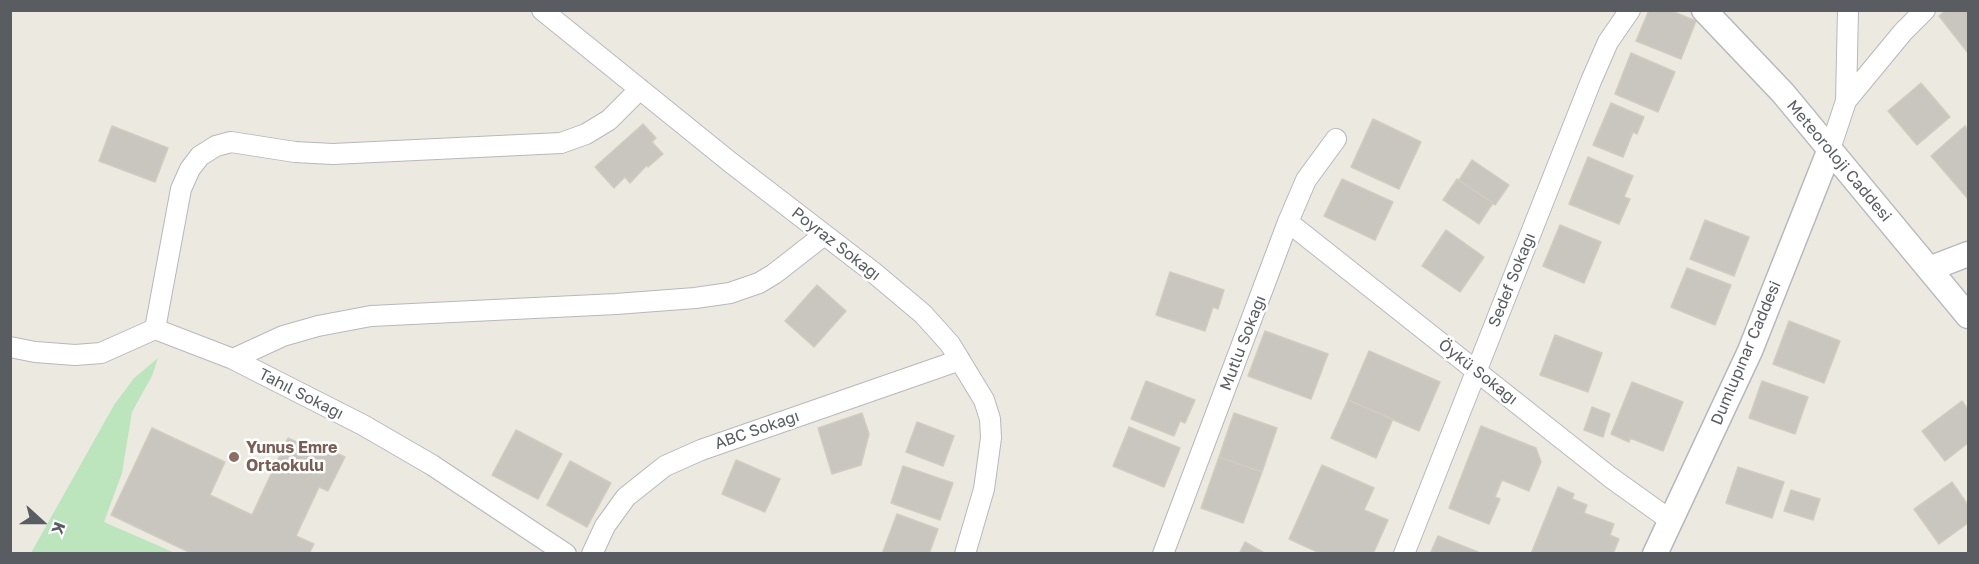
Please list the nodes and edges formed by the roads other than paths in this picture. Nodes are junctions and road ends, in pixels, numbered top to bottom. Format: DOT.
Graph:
graph roads {
  1 [pos="542,10"];
  2 [pos="1630,10"];
  3 [pos="1704,10"];
  4 [pos="1848,10"];
  5 [pos="1925,10"];
  6 [pos="639,89"];
  7 [pos="1846,101"];
  8 [pos="1336,139"];
  9 [pos="1830,149"];
  10 [pos="1288,222"];
  11 [pos="824,234"];
  12 [pos="1968,254"];
  13 [pos="1929,269"];
  14 [pos="1968,316"];
  15 [pos="155,329"];
  16 [pos="10,347"];
  17 [pos="232,359"];
  18 [pos="960,360"];
  19 [pos="1477,370"];
  20 [pos="1671,520"];
  21 [pos="566,554"];
  22 [pos="592,554"];
  23 [pos="965,554"];
  24 [pos="1164,554"];
  25 [pos="1404,554"];
  26 [pos="1655,554"];
  1 -- 6 [label="street, Poyraz Sokağı"];
  2 -- 19 [label="street, Sedef Sokağı"];
  3 -- 9 [label="street, Meteoroloji Caddesi"];
  4 -- 7 [label="street"];
  5 -- 7 [label="street"];
  6 -- 11 [label="street, Poyraz Sokağı"];
  6 -- 15 [label="street"];
  7 -- 9 [label="street"];
  8 -- 10 [label="street, Mutlu Sokağı"];
  9 -- 13 [label="street, Meteoroloji Caddesi"];
  9 -- 20 [label="street, Dumlupınar Caddesi"];
  10 -- 19 [label="street, Öykü Sokağı"];
  10 -- 24 [label="street, Mutlu Sokağı"];
  11 -- 17 [label="street"];
  11 -- 18 [label="street, Poyraz Sokağı"];
  12 -- 13 [label="street"];
  13 -- 14 [label="street, Meteoroloji Caddesi"];
  15 -- 16 [label="street"];
  15 -- 17 [label="street, Tahıl Sokağı"];
  17 -- 21 [label="street, Tahıl Sokağı"];
  18 -- 22 [label="street, ABC Sokağı"];
  18 -- 23 [label="street, Poyraz Sokağı"];
  19 -- 20 [label="street, Öykü Sokağı"];
  19 -- 25 [label="street, Sedef Sokağı"];
  20 -- 26 [label="street, Dumlupınar Caddesi"];
}
